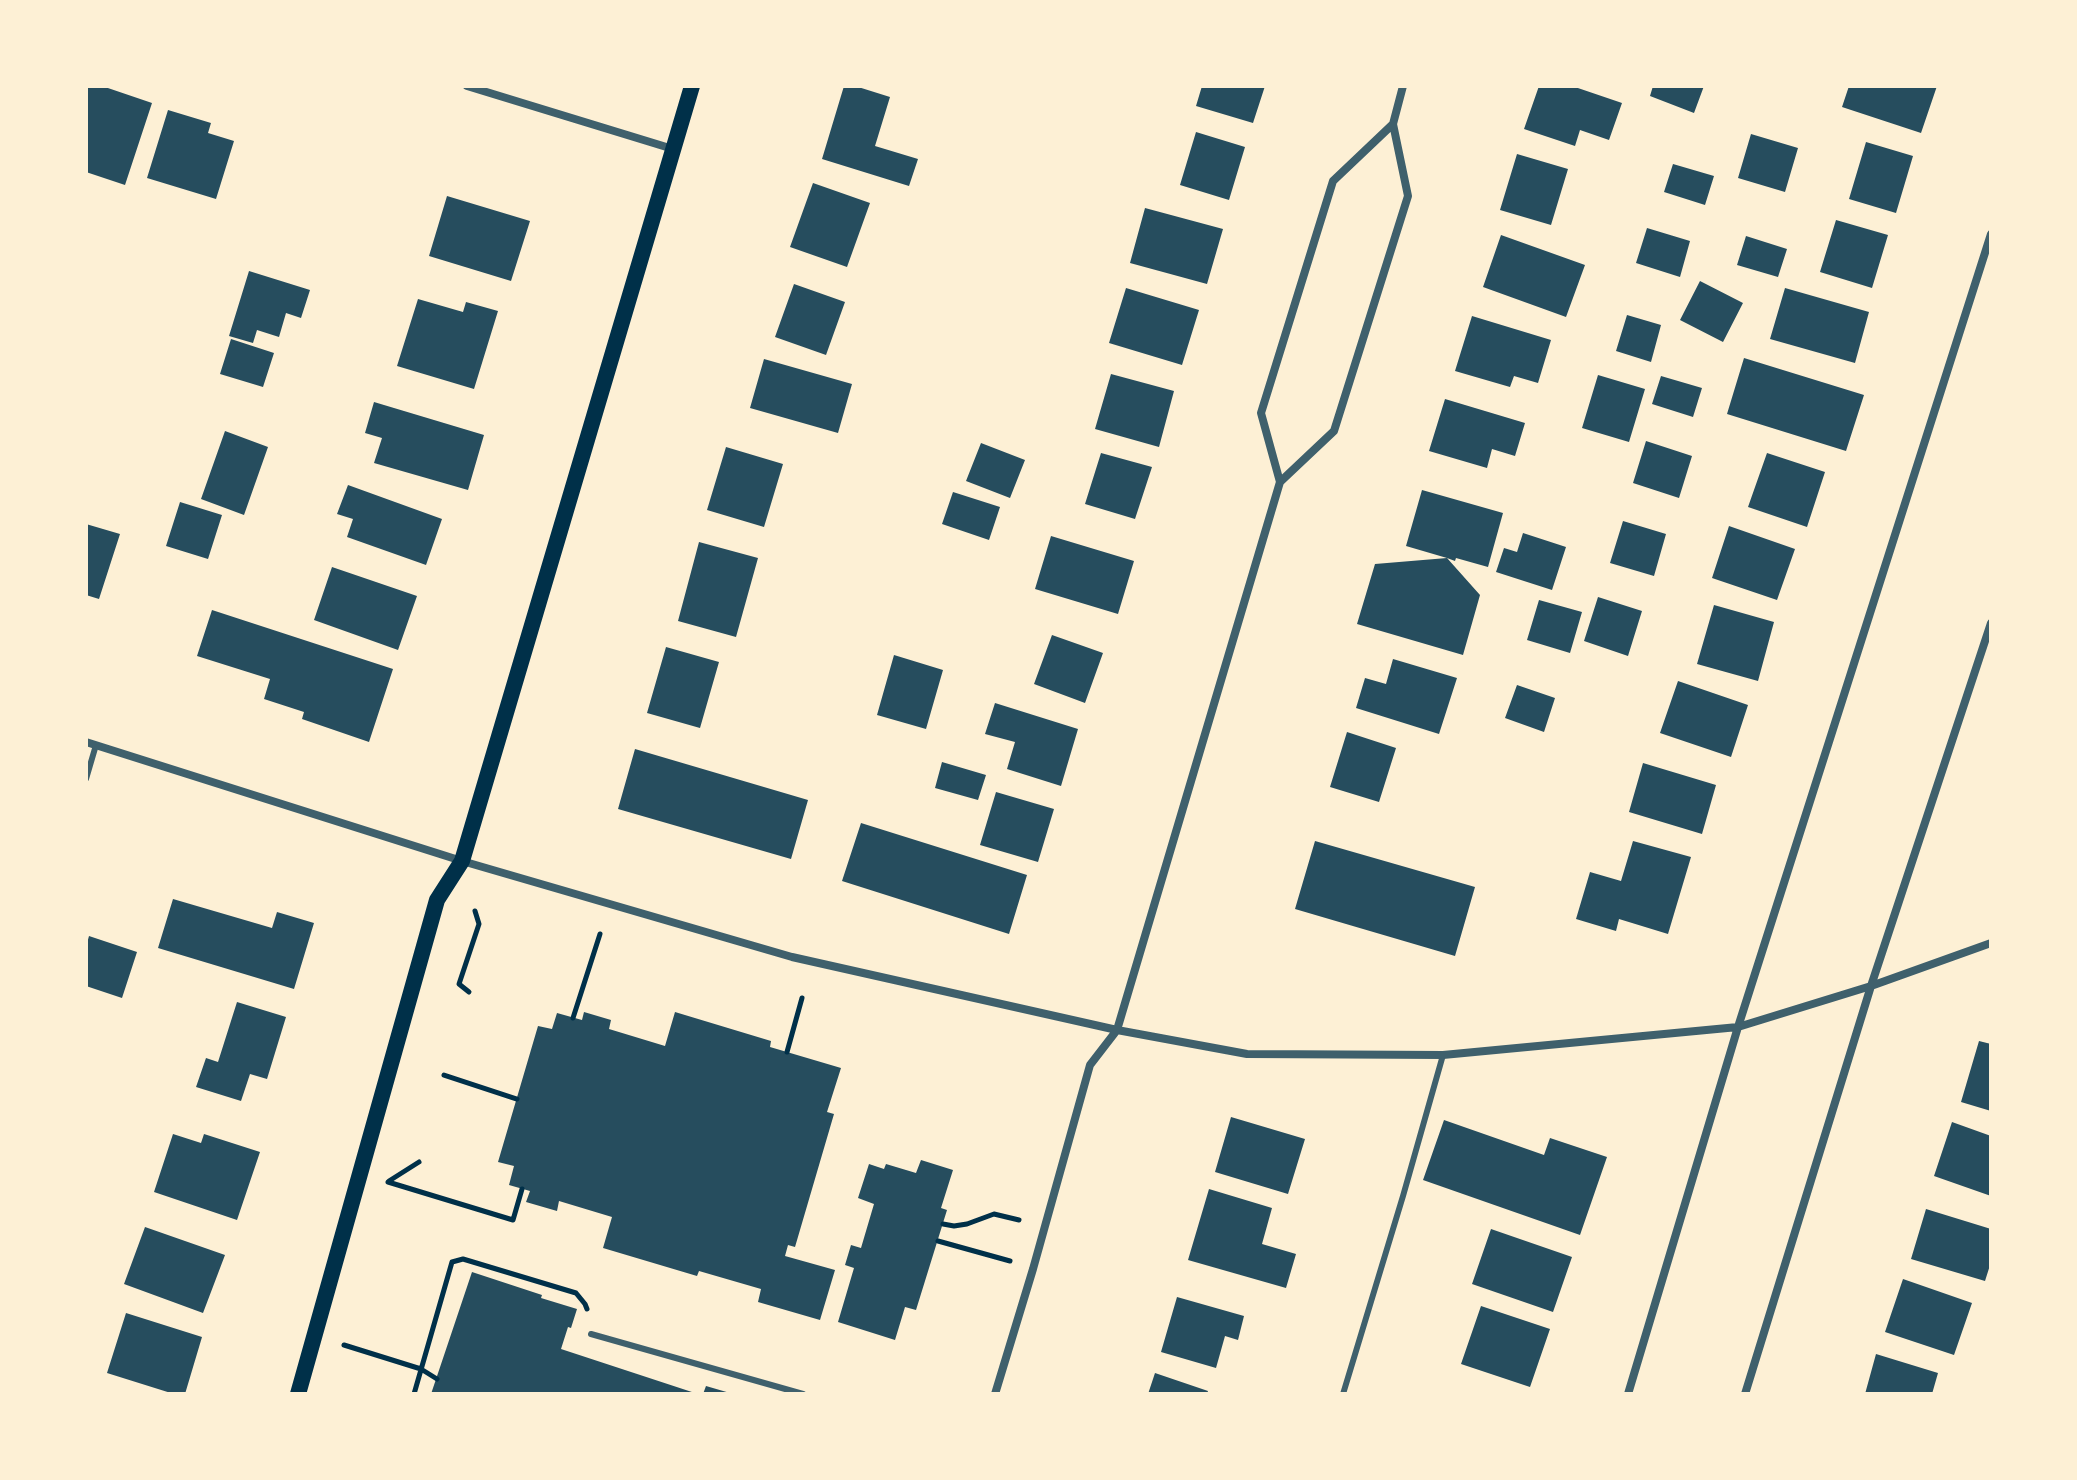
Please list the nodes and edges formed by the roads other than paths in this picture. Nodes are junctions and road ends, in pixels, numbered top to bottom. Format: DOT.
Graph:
graph roads {
  1 [pos="467,86"];
  2 [pos="692,86"];
  3 [pos="1403,86"];
  4 [pos="1393,124"];
  5 [pos="673,149"];
  6 [pos="1991,234"];
  7 [pos="1280,482"];
  8 [pos="1991,623"];
  9 [pos="86,742"];
  10 [pos="96,745"];
  11 [pos="86,779"];
  12 [pos="462,861"];
  13 [pos="1991,943"];
  14 [pos="1871,986"];
  15 [pos="1738,1027"];
  16 [pos="1117,1030"];
  17 [pos="1443,1055"];
  18 [pos="591,1334"];
  19 [pos="298,1394"];
  20 [pos="803,1394"];
  21 [pos="995,1394"];
  22 [pos="1343,1394"];
  23 [pos="1628,1394"];
  24 [pos="1745,1394"];
  1 -- 5 [label="street"];
  2 -- 5 [label="main road"];
  3 -- 4 [label="street"];
  4 -- 7 [label="street"];
  4 -- 7 [label="street"];
  5 -- 12 [label="main road"];
  6 -- 15 [label="street"];
  7 -- 16 [label="street"];
  8 -- 14 [label="street"];
  9 -- 10 [label="street"];
  10 -- 11 [label="lane"];
  10 -- 12 [label="street"];
  12 -- 16 [label="street"];
  12 -- 19 [label="main road"];
  13 -- 14 [label="street"];
  14 -- 15 [label="street"];
  14 -- 24 [label="street"];
  15 -- 17 [label="street"];
  15 -- 23 [label="street"];
  16 -- 17 [label="street"];
  16 -- 21 [label="street"];
  17 -- 22 [label="lane"];
  18 -- 20 [label="lane"];
}
